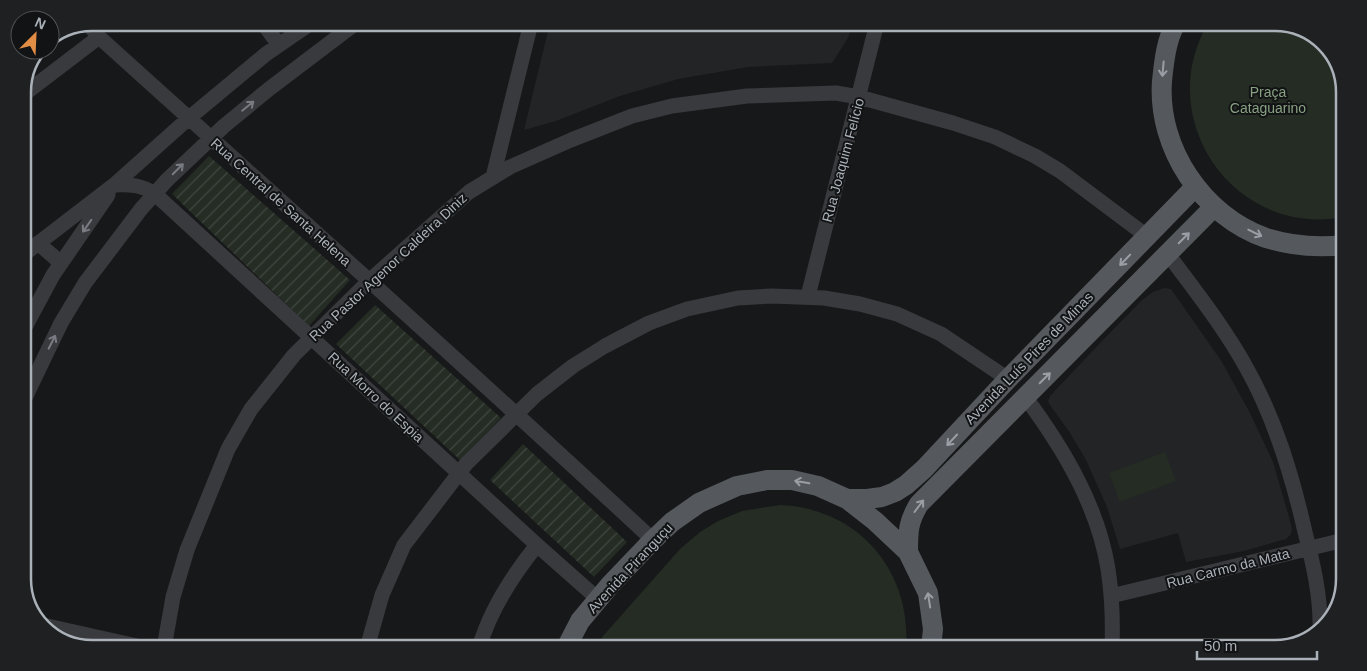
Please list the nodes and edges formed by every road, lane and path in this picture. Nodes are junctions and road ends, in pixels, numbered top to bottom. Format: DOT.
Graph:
graph roads {
  1 [pos="94,31"];
  2 [pos="269,31"];
  3 [pos="298,31"];
  4 [pos="344,31"];
  5 [pos="529,31"];
  6 [pos="875,31"];
  7 [pos="1173,31"];
  8 [pos="99,37"];
  9 [pos="279,45"];
  10 [pos="31,89"];
  11 [pos="859,97"];
  12 [pos="189,118"];
  13 [pos="210,137"];
  14 [pos="493,177"];
  15 [pos="114,185"];
  16 [pos="1195,187"];
  17 [pos="155,194"];
  18 [pos="1214,207"];
  19 [pos="1148,237"];
  20 [pos="38,244"];
  21 [pos="1336,246"];
  22 [pos="31,249"];
  23 [pos="1168,254"];
  24 [pos="61,263"];
  25 [pos="370,281"];
  26 [pos="808,296"];
  27 [pos="31,317"];
  28 [pos="311,337"];
  29 [pos="1008,379"];
  30 [pos="31,385"];
  31 [pos="1026,398"];
  32 [pos="517,414"];
  33 [pos="459,473"];
  34 [pos="847,498"];
  35 [pos="653,540"];
  36 [pos="1336,542"];
  37 [pos="537,545"];
  38 [pos="1309,548"];
  39 [pos="908,552"];
  40 [pos="1111,596"];
  41 [pos="598,600"];
  42 [pos="1319,621"];
  43 [pos="57,628"];
  44 [pos="110,640"];
  45 [pos="165,640"];
  46 [pos="369,640"];
  47 [pos="482,640"];
  48 [pos="570,640"];
  49 [pos="932,640"];
  50 [pos="1112,640"];
  1 -- 8 [label="street, Rua Central de Santa Helena"];
  2 -- 9 [label="street"];
  3 -- 9 [label="street"];
  13 -- 4 [label="street, one-way"];
  5 -- 14 [label="street"];
  6 -- 11 [label="street, Rua Joaquim Felício"];
  7 -- 16 [label="main road, one-way"];
  8 -- 10 [label="street"];
  8 -- 12 [label="street, Rua Central de Santa Helena"];
  9 -- 12 [label="street"];
  11 -- 14 [label="street, Rua Pastor Agenor Caldeira Diniz"];
  11 -- 19 [label="street, Rua Pastor Agenor Caldeira Diniz"];
  11 -- 26 [label="street, Rua Joaquim Felício"];
  12 -- 13 [label="street, Rua Central de Santa Helena"];
  12 -- 15 [label="street"];
  17 -- 13 [label="street, one-way"];
  13 -- 25 [label="street, Rua Central de Santa Helena"];
  14 -- 25 [label="street, Rua Pastor Agenor Caldeira Diniz"];
  15 -- 17 [label="street"];
  15 -- 20 [label="street"];
  15 -- 24 [label="street, one-way"];
  16 -- 18 [label="main road"];
  16 -- 19 [label="main road, Avenida Luís Pires de Minas"];
  17 -- 28 [label="street, Rua Morro do Espia"];
  30 -- 17 [label="street, one-way"];
  18 -- 21 [label="main road, one-way"];
  23 -- 18 [label="main road, Avenida Luís Pires de Minas, one-way"];
  19 -- 29 [label="main road, Avenida Luís Pires de Minas, one-way"];
  20 -- 22 [label="street"];
  20 -- 24 [label="street"];
  31 -- 23 [label="main road, Avenida Luís Pires de Minas, one-way"];
  23 -- 38 [label="street"];
  24 -- 27 [label="street"];
  25 -- 28 [label="street, Rua Pastor Agenor Caldeira Diniz"];
  25 -- 32 [label="street, Rua Central de Santa Helena"];
  26 -- 29 [label="street"];
  26 -- 32 [label="street"];
  28 -- 33 [label="street, Rua Morro do Espia"];
  28 -- 45 [label="street, Rua Pastor Agenor Caldeira Diniz"];
  29 -- 34 [label="main road, Avenida Luís Pires de Minas, one-way"];
  39 -- 31 [label="main road, Avenida Luís Pires de Minas, one-way"];
  31 -- 40 [label="street"];
  32 -- 33 [label="street"];
  32 -- 35 [label="street, Rua Central de Santa Helena"];
  33 -- 37 [label="street, Rua Morro do Espia"];
  33 -- 46 [label="street"];
  34 -- 35 [label="main road, Avenida Piranguçu, one-way"];
  34 -- 39 [label="main road, Avenida Piranguçu"];
  35 -- 41 [label="main road, Avenida Piranguçu"];
  36 -- 38 [label="street, Rua Carmo da Mata"];
  37 -- 41 [label="street, Rua Morro do Espia"];
  37 -- 47 [label="street"];
  38 -- 40 [label="street, Rua Carmo da Mata"];
  38 -- 42 [label="street"];
  49 -- 39 [label="main road, Avenida Piranguçu, one-way"];
  40 -- 50 [label="street"];
  41 -- 48 [label="main road, Avenida Piranguçu"];
  43 -- 44 [label="street"];
}
